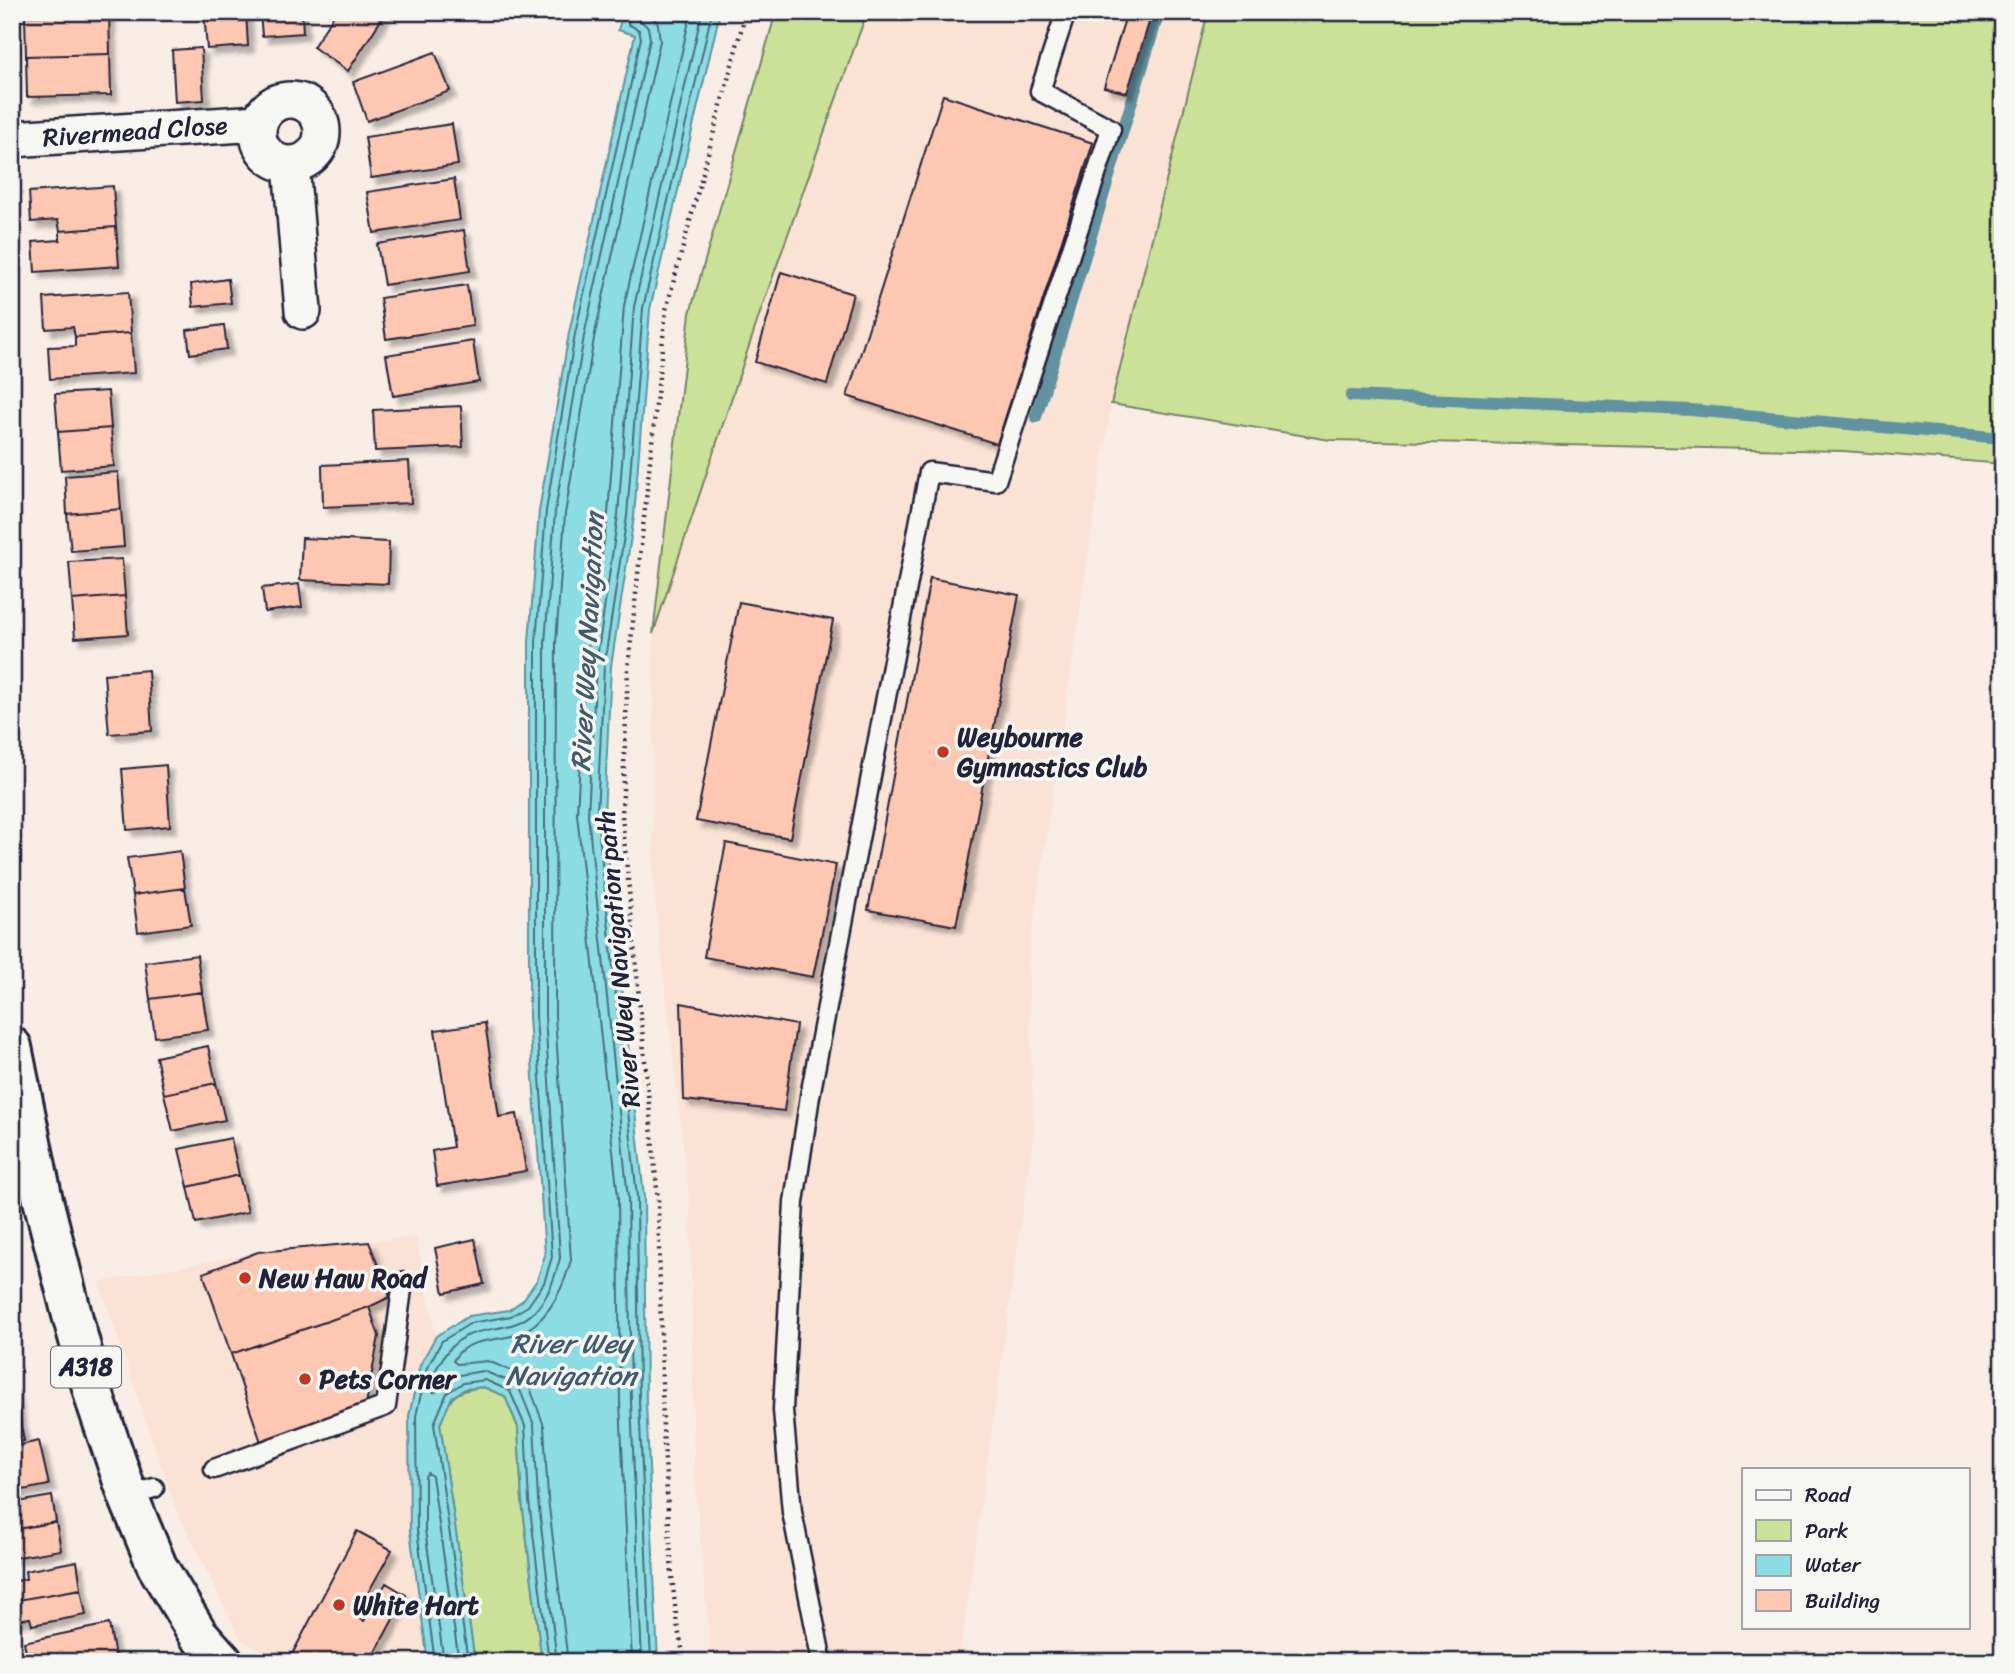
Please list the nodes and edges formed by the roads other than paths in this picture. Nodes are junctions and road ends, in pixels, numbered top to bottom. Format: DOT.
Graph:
graph roads {
  1 [pos="1066,12"];
  2 [pos="258,123"];
  3 [pos="12,139"];
  4 [pos="291,164"];
  5 [pos="303,311"];
  6 [pos="14,1062"];
  7 [pos="403,1282"];
  8 [pos="214,1469"];
  9 [pos="223,1662"];
  10 [pos="822,1662"];
  1 -- 10 [label="lane"];
  2 -- 3 [label="street, Rivermead Close"];
  2 -- 4 [label="street, Rivermead Close"];
  2 -- 4 [label="street, Rivermead Close"];
  4 -- 5 [label="street"];
  6 -- 9 [label="main road, A318"];
  7 -- 8 [label="lane"];
}
